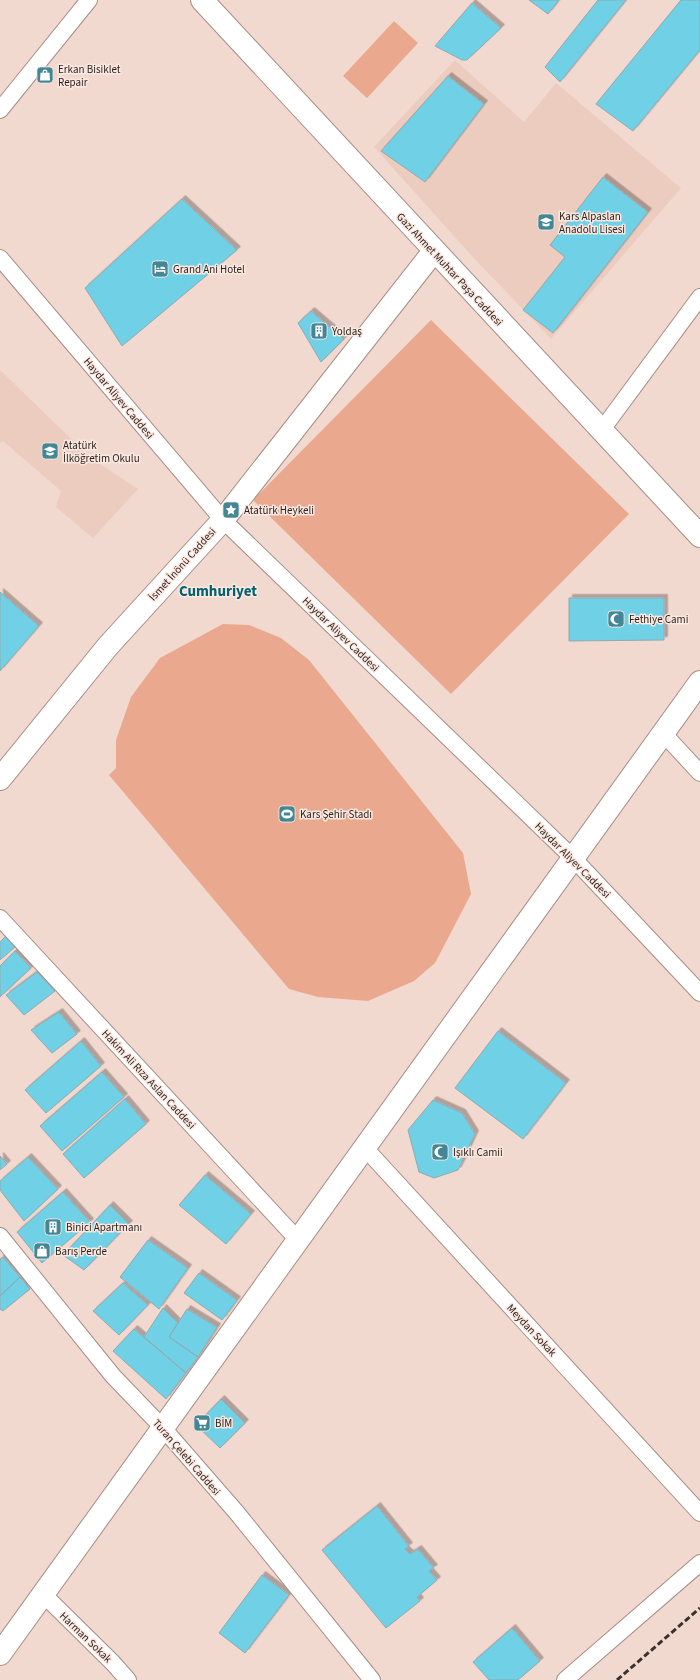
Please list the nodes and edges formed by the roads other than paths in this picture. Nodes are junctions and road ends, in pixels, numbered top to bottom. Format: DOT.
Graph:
graph roads {
  1 [pos="89,0"];
  2 [pos="202,0"];
  3 [pos="0,110"];
  4 [pos="434,251"];
  5 [pos="0,258"];
  6 [pos="700,297"];
  7 [pos="601,431"];
  8 [pos="223,520"];
  9 [pos="700,536"];
  10 [pos="700,682"];
  11 [pos="663,733"];
  12 [pos="700,773"];
  13 [pos="0,779"];
  14 [pos="573,858"];
  15 [pos="0,918"];
  16 [pos="700,993"];
  17 [pos="364,1148"];
  18 [pos="0,1236"];
  19 [pos="298,1240"];
  20 [pos="163,1428"];
  21 [pos="700,1513"];
  22 [pos="700,1563"];
  23 [pos="43,1594"];
  24 [pos="0,1654"];
  25 [pos="128,1680"];
  26 [pos="372,1680"];
  27 [pos="565,1680"];
  1 -- 3 [label="street"];
  2 -- 4 [label="main road, Gazi Ahmet Muhtar Paşa Caddesi"];
  4 -- 7 [label="main road, Gazi Ahmet Muhtar Paşa Caddesi"];
  4 -- 8 [label="main road, İsmet İnönü Caddesi"];
  5 -- 8 [label="street, Haydar Aliyev Caddesi"];
  6 -- 7 [label="street"];
  7 -- 9 [label="main road, Gazi Ahmet Muhtar Paşa Caddesi"];
  8 -- 13 [label="main road, İsmet İnönü Caddesi"];
  8 -- 14 [label="street, Haydar Aliyev Caddesi"];
  10 -- 11 [label="main road"];
  11 -- 12 [label="street"];
  11 -- 14 [label="main road"];
  14 -- 16 [label="street, Haydar Aliyev Caddesi"];
  14 -- 17 [label="main road"];
  15 -- 19 [label="street, Hakim Ali Rıza Aslan Caddesi"];
  17 -- 19 [label="main road"];
  17 -- 21 [label="street, Meydan Sokak"];
  18 -- 20 [label="street, Turan Çelebi Caddesi"];
  19 -- 20 [label="main road"];
  20 -- 23 [label="main road"];
  20 -- 26 [label="street, Turan Çelebi Caddesi"];
  22 -- 27 [label="street"];
  23 -- 24 [label="main road"];
  23 -- 25 [label="street, Harman Sokak"];
}
